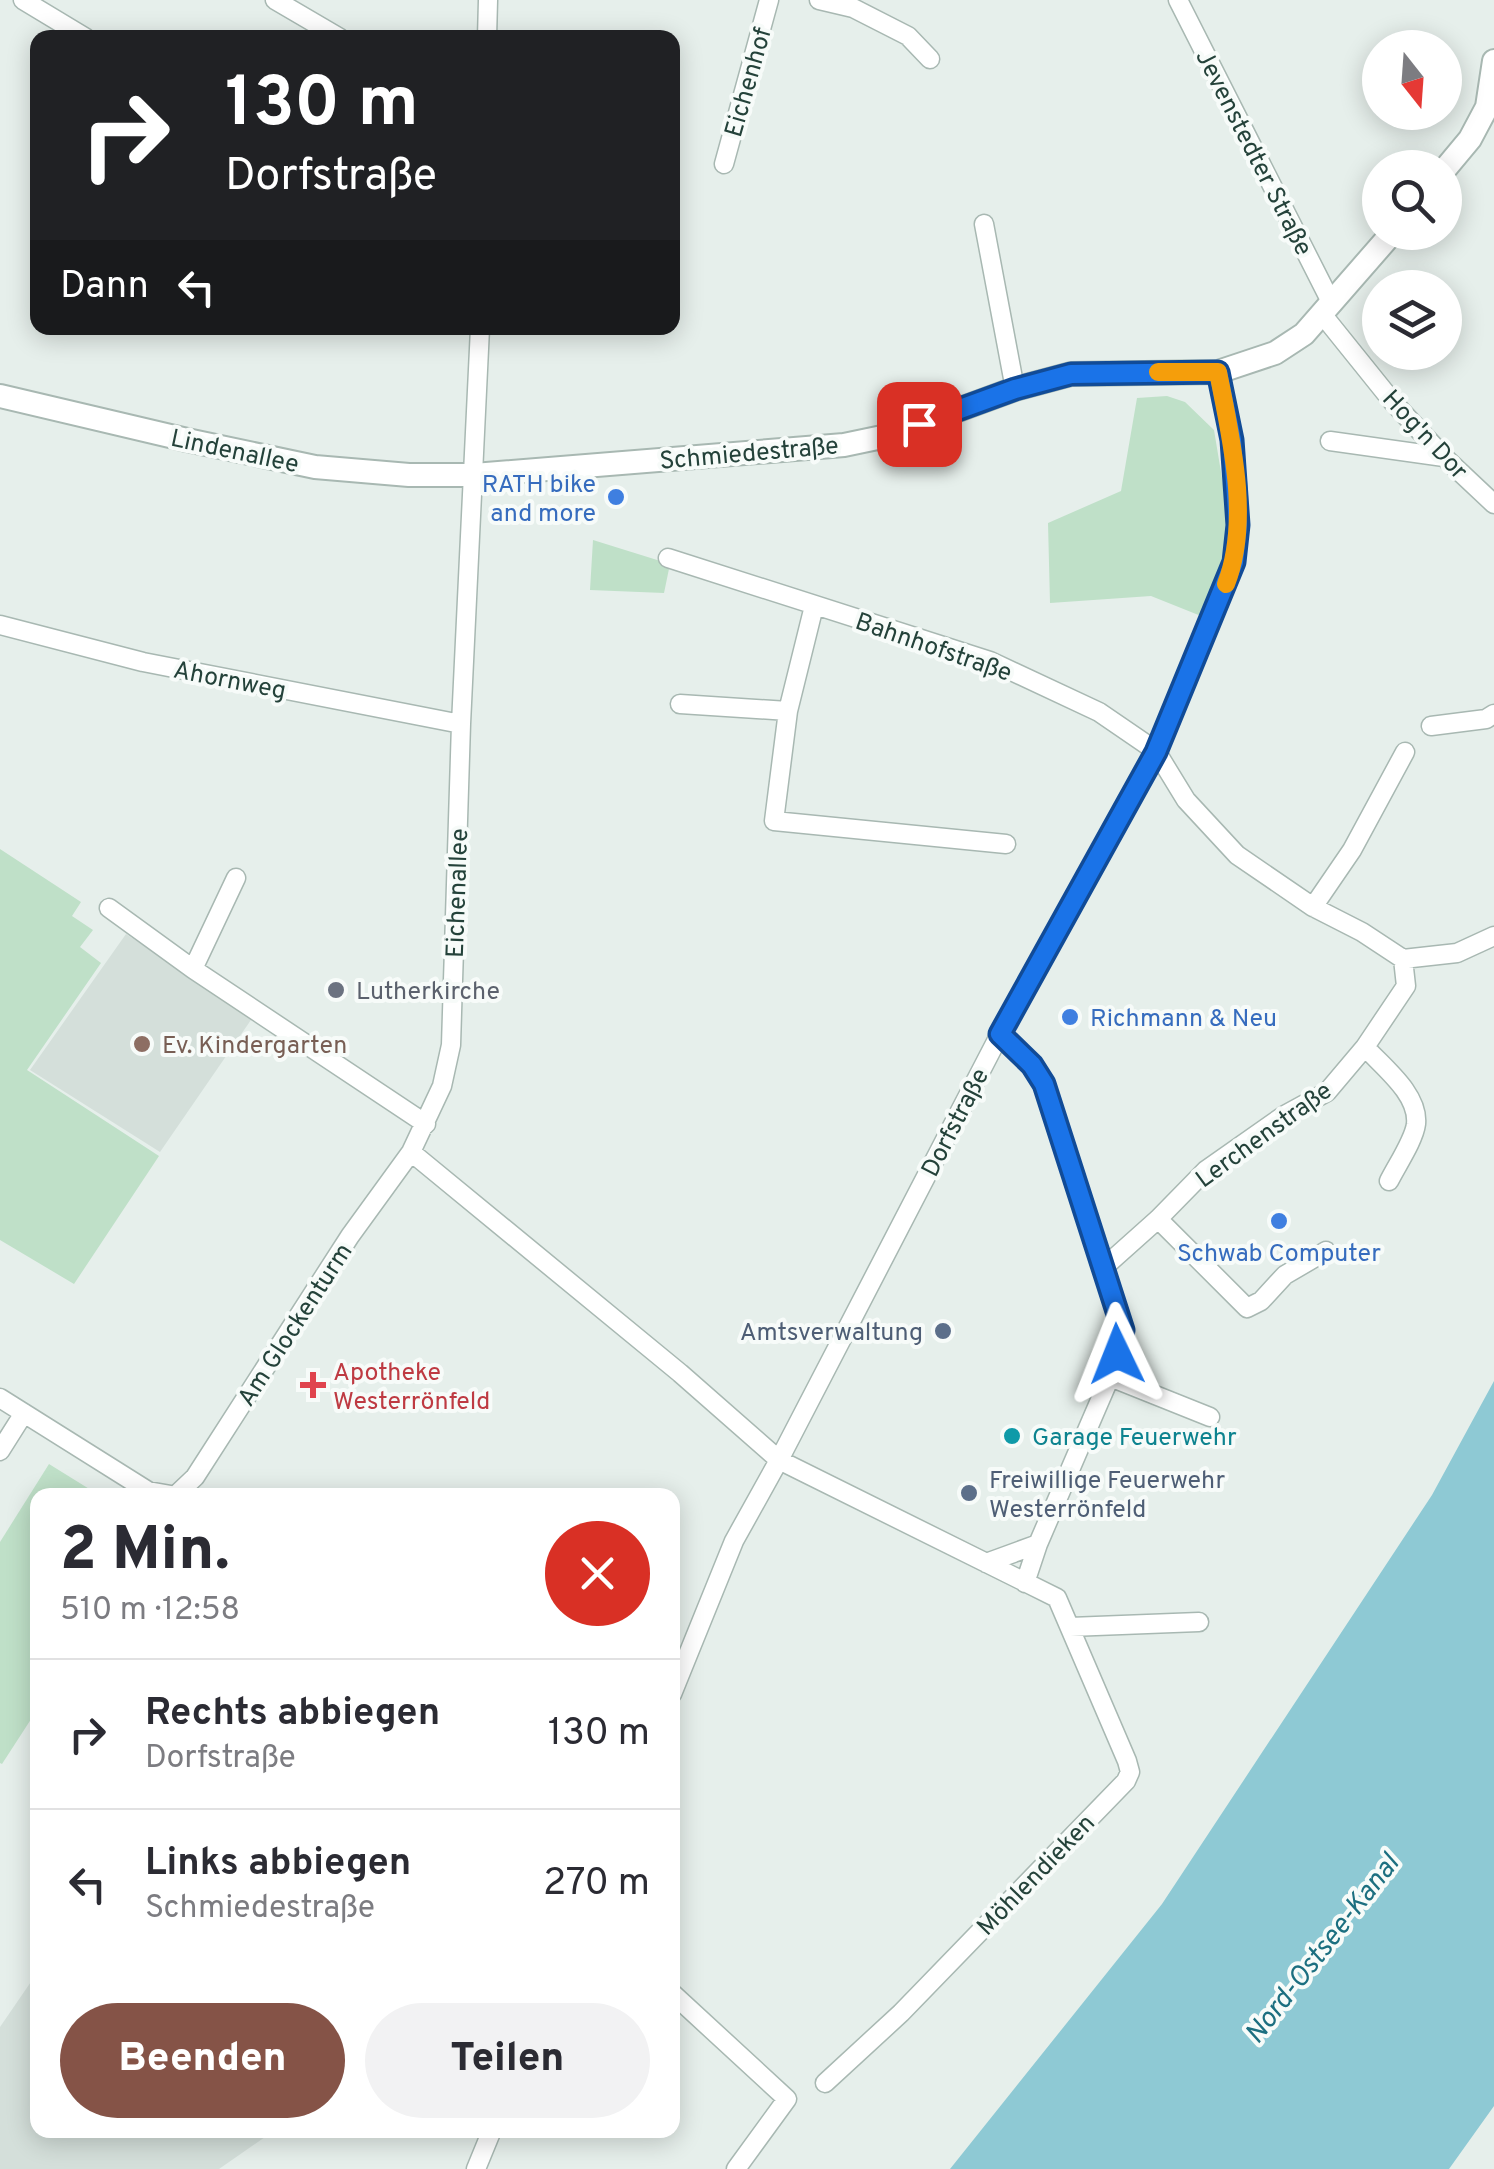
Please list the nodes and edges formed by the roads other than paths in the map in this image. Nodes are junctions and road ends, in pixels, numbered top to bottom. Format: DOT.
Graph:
graph roads {
  1 [pos="23,0"];
  2 [pos="274,0"];
  3 [pos="488,0"];
  4 [pos="770,0"];
  5 [pos="819,0"];
  6 [pos="1178,0"];
  7 [pos="302,8"];
  8 [pos="73,30"];
  9 [pos="330,30"];
  10 [pos="488,30"];
  11 [pos="930,59"];
  12 [pos="1494,61"];
  13 [pos="1461,150"];
  14 [pos="724,164"];
  15 [pos="984,224"];
  16 [pos="1378,250"];
  17 [pos="1327,309"];
  18 [pos="480,335"];
  19 [pos="1218,372"];
  20 [pos="1015,389"];
  21 [pos="0,396"];
  22 [pos="1330,441"];
  23 [pos="1444,457"];
  24 [pos="474,475"];
  25 [pos="1494,504"];
  26 [pos="668,558"];
  27 [pos="814,606"];
  28 [pos="0,625"];
  29 [pos="680,704"];
  30 [pos="788,711"];
  31 [pos="1494,714"];
  32 [pos="461,724"];
  33 [pos="1431,726"];
  34 [pos="1156,752"];
  35 [pos="1406,752"];
  36 [pos="1006,844"];
  37 [pos="236,878"];
  38 [pos="1313,907"];
  39 [pos="109,908"];
  40 [pos="1494,936"];
  41 [pos="1403,959"];
  42 [pos="193,969"];
  43 [pos="1000,1034"];
  44 [pos="1365,1047"];
  45 [pos="426,1124"];
  46 [pos="411,1152"];
  47 [pos="1389,1180"];
  48 [pos="1158,1219"];
  49 [pos="1326,1251"];
  50 [pos="1102,1270"];
  51 [pos="1110,1377"];
  52 [pos="0,1398"];
  53 [pos="24,1414"];
  54 [pos="1210,1417"];
  55 [pos="0,1451"];
  56 [pos="779,1460"];
  57 [pos="143,1488"];
  58 [pos="183,1488"];
  59 [pos="1038,1544"];
  60 [pos="986,1563"];
  61 [pos="1025,1583"];
  62 [pos="1199,1622"];
  63 [pos="1070,1627"];
  64 [pos="680,1674"];
  65 [pos="680,2000"];
  66 [pos="826,2082"];
  67 [pos="489,2138"];
  68 [pos="476,2169"];
  69 [pos="736,2169"];
  1 -- 8 [label="street"];
  2 -- 7 [label="street"];
  3 -- 10 [label="street"];
  4 -- 14 [label="street, Eichenhof"];
  5 -- 11 [label="street"];
  6 -- 17 [label="street, Jevenstedter Straße"];
  7 -- 9 [label="street"];
  12 -- 13 [label="street"];
  15 -- 20 [label="street"];
  16 -- 17 [label="street"];
  17 -- 19 [label="street, Schmiedestraße"];
  17 -- 23 [label="street, Hog'n Dor"];
  18 -- 24 [label="street, Eichenallee"];
  19 -- 20 [label="street, Schmiedestraße"];
  19 -- 34 [label="street, Dorfstraße"];
  20 -- 24 [label="street, Schmiedestraße"];
  21 -- 24 [label="street, Lindenallee"];
  22 -- 23 [label="street"];
  23 -- 25 [label="street, Hog'n Dor"];
  24 -- 32 [label="street, Eichenallee"];
  26 -- 27 [label="street, Bahnhofstraße"];
  27 -- 30 [label="street"];
  27 -- 34 [label="street, Bahnhofstraße"];
  28 -- 32 [label="street, Ahornweg"];
  29 -- 30 [label="street"];
  30 -- 36 [label="street"];
  31 -- 33 [label="street"];
  32 -- 45 [label="street, Eichenallee"];
  34 -- 38 [label="street"];
  34 -- 43 [label="street, Dorfstraße"];
  35 -- 38 [label="street"];
  37 -- 42 [label="street"];
  38 -- 41 [label="street"];
  39 -- 42 [label="street"];
  40 -- 41 [label="street"];
  41 -- 44 [label="street, Lerchenstraße"];
  42 -- 45 [label="street"];
  43 -- 50 [label="street"];
  43 -- 56 [label="street, Dorfstraße"];
  44 -- 47 [label="street"];
  44 -- 48 [label="street, Lerchenstraße"];
  45 -- 46 [label="street, Eichenallee"];
  46 -- 56 [label="street"];
  46 -- 58 [label="street, Am Glockenturm"];
  48 -- 49 [label="street"];
  48 -- 50 [label="street, Lerchenstraße"];
  50 -- 51 [label="street"];
  51 -- 54 [label="street"];
  51 -- 59 [label="street"];
  52 -- 53 [label="street"];
  53 -- 55 [label="street"];
  53 -- 57 [label="street"];
  56 -- 60 [label="street, Möhlendieken"];
  56 -- 64 [label="street, Dorfstraße"];
  59 -- 60 [label="street"];
  59 -- 61 [label="street"];
  60 -- 61 [label="street, Möhlendieken"];
  61 -- 63 [label="street, Möhlendieken"];
  62 -- 63 [label="street"];
  63 -- 66 [label="street, Möhlendieken"];
  65 -- 69 [label="street"];
  67 -- 68 [label="street"];
}
